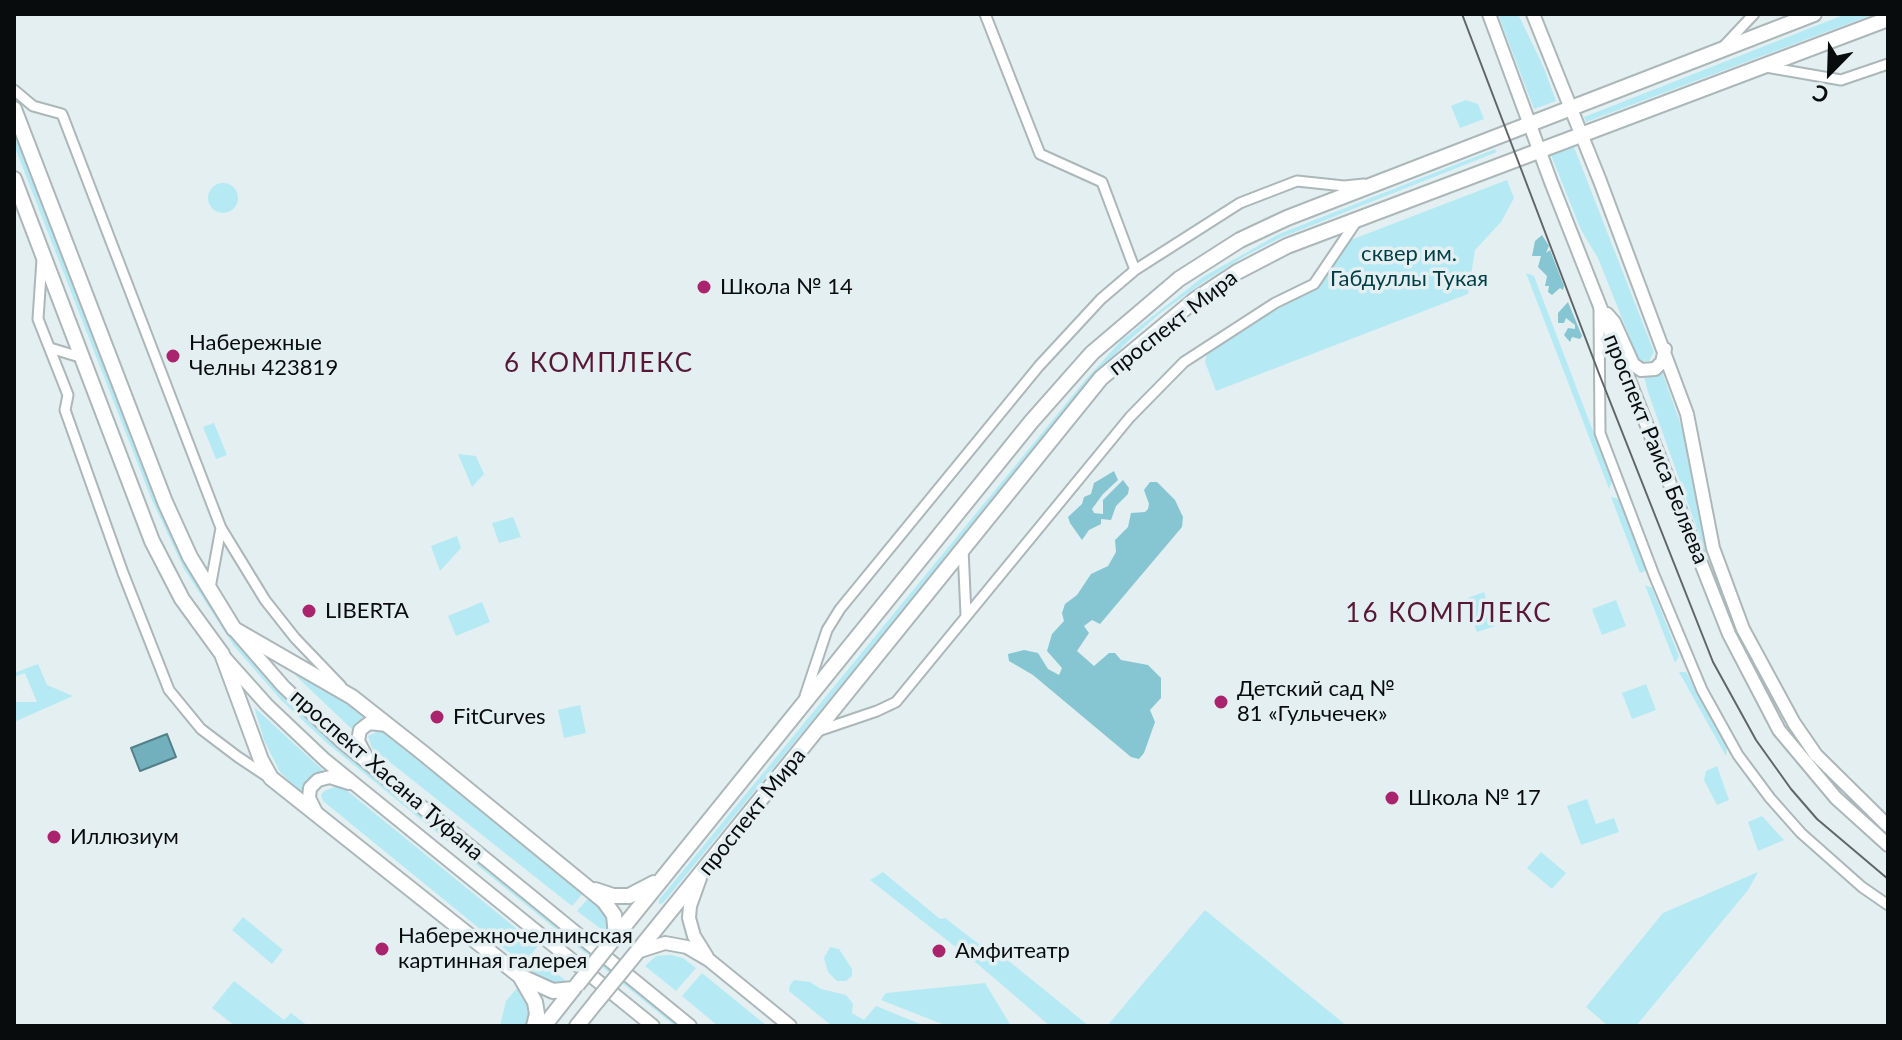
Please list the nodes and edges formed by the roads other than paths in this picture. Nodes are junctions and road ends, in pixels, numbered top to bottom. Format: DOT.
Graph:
graph roads {
  1 [pos="985,14"];
  2 [pos="1489,14"];
  3 [pos="1533,14"];
  4 [pos="1754,14"];
  5 [pos="1814,14"];
  6 [pos="1888,19"];
  7 [pos="1721,50"];
  8 [pos="1888,64"];
  9 [pos="1763,67"];
  10 [pos="14,90"];
  11 [pos="1570,108"];
  12 [pos="14,109"];
  13 [pos="1530,123"];
  14 [pos="1582,136"];
  15 [pos="1540,151"];
  16 [pos="14,179"];
  17 [pos="1375,183"];
  18 [pos="1356,222"];
  19 [pos="43,253"];
  20 [pos="1135,270"];
  21 [pos="1599,306"];
  22 [pos="50,348"];
  23 [pos="1665,349"];
  24 [pos="83,358"];
  25 [pos="221,528"];
  26 [pos="963,549"];
  27 [pos="210,590"];
  28 [pos="966,615"];
  29 [pos="234,629"];
  30 [pos="222,654"];
  31 [pos="352,697"];
  32 [pos="792,720"];
  33 [pos="387,725"];
  34 [pos="818,731"];
  35 [pos="372,767"];
  36 [pos="271,778"];
  37 [pos="357,786"];
  38 [pos="317,815"];
  39 [pos="1888,826"];
  40 [pos="1888,845"];
  41 [pos="703,871"];
  42 [pos="664,876"];
  43 [pos="590,889"];
  44 [pos="1888,905"];
  45 [pos="616,936"];
  46 [pos="637,952"];
  47 [pos="709,960"];
  48 [pos="520,976"];
  49 [pos="575,987"];
  50 [pos="534,1026"];
  51 [pos="544,1026"];
  52 [pos="577,1026"];
  53 [pos="653,1026"];
  54 [pos="690,1026"];
  55 [pos="790,1026"];
  1 -- 20 [label="street"];
  2 -- 13 [label="street, проспект Раиса Беляева"];
  3 -- 11 [label="street, проспект Раиса Беляева"];
  4 -- 7 [label="street"];
  5 -- 7 [label="main road, проспект Мира"];
  6 -- 9 [label="main road, проспект Мира"];
  7 -- 11 [label="main road, проспект Мира"];
  8 -- 9 [label="street"];
  9 -- 14 [label="main road, проспект Мира"];
  10 -- 25 [label="street"];
  11 -- 13 [label="main road, проспект Мира"];
  11 -- 14 [label="street, проспект Раиса Беляева"];
  12 -- 27 [label="main road, проспект Хасана Туфана"];
  13 -- 15 [label="street, проспект Раиса Беляева"];
  13 -- 17 [label="main road, проспект Мира"];
  14 -- 15 [label="main road, проспект Мира"];
  14 -- 23 [label="street, проспект Раиса Беляева"];
  15 -- 18 [label="main road, проспект Мира"];
  15 -- 21 [label="street, проспект Раиса Беляева"];
  16 -- 19 [label="main road, проспект Хасана Туфана"];
  17 -- 20 [label="street"];
  17 -- 32 [label="main road, проспект Мира"];
  18 -- 26 [label="main road, проспект Мира"];
  18 -- 28 [label="street"];
  19 -- 22 [label="street"];
  19 -- 24 [label="main road, проспект Хасана Туфана"];
  20 -- 32 [label="street"];
  21 -- 23 [label="street"];
  21 -- 40 [label="street, проспект Раиса Беляева"];
  21 -- 44 [label="street"];
  22 -- 24 [label="street"];
  22 -- 36 [label="street"];
  23 -- 39 [label="street, проспект Раиса Беляева"];
  24 -- 30 [label="main road, проспект Хасана Туфана"];
  25 -- 27 [label="street"];
  25 -- 31 [label="street"];
  26 -- 28 [label="street"];
  26 -- 34 [label="main road, проспект Мира"];
  27 -- 29 [label="main road, проспект Хасана Туфана"];
  28 -- 34 [label="street"];
  29 -- 31 [label="main road"];
  29 -- 35 [label="street, проспект Хасана Туфана"];
  30 -- 36 [label="main road"];
  30 -- 37 [label="street, проспект Хасана Туфана"];
  31 -- 33 [label="main road"];
  32 -- 42 [label="main road, проспект Мира"];
  33 -- 35 [label="street"];
  33 -- 43 [label="main road"];
  34 -- 41 [label="main road, проспект Мира"];
  35 -- 54 [label="street, проспект Хасана Туфана"];
  36 -- 38 [label="main road"];
  37 -- 38 [label="street"];
  37 -- 53 [label="street, проспект Хасана Туфана"];
  38 -- 48 [label="main road"];
  41 -- 46 [label="main road, проспект Мира"];
  41 -- 47 [label="street"];
  42 -- 43 [label="main road"];
  42 -- 45 [label="main road, проспект Мира"];
  43 -- 45 [label="main road"];
  45 -- 49 [label="main road, проспект Мира, bridge"];
  46 -- 47 [label="street"];
  46 -- 52 [label="main road, проспект Мира, bridge"];
  47 -- 55 [label="street"];
  48 -- 49 [label="main road"];
  48 -- 50 [label="main road"];
  49 -- 51 [label="main road, проспект Мира"];
}
